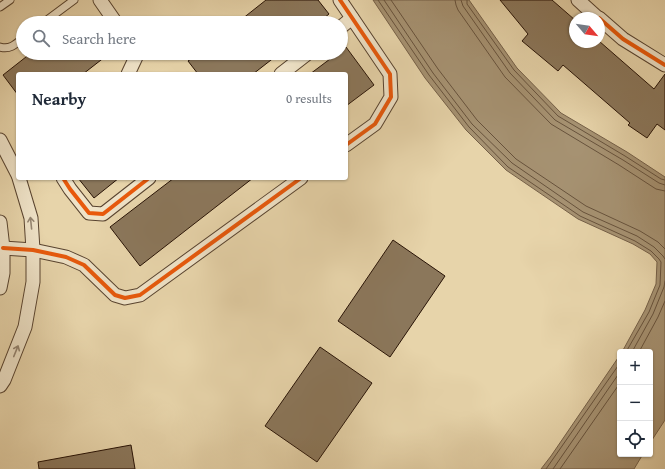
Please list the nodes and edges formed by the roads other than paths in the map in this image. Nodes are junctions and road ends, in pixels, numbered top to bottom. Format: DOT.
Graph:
graph roads {
  1 [pos="10,0"];
  2 [pos="74,0"];
  3 [pos="100,0"];
  4 [pos="340,0"];
  5 [pos="578,0"];
  6 [pos="0,7"];
  7 [pos="592,12"];
  8 [pos="52,16"];
  9 [pos="111,16"];
  10 [pos="352,18"];
  11 [pos="348,21"];
  12 [pos="605,23"];
  13 [pos="16,43"];
  14 [pos="0,47"];
  15 [pos="135,60"];
  16 [pos="299,60"];
  17 [pos="665,66"];
  18 [pos="129,72"];
  19 [pos="284,72"];
  20 [pos="0,140"];
  21 [pos="348,144"];
  22 [pos="16,171"];
  23 [pos="20,180"];
  24 [pos="64,180"];
  25 [pos="146,180"];
  26 [pos="298,180"];
  27 [pos="0,222"];
  28 [pos="3,248"];
  29 [pos="33,250"];
  30 [pos="0,288"];
  31 [pos="0,386"];
  1 -- 6 [label="lane"];
  2 -- 8 [label="lane"];
  3 -- 9 [label="street"];
  4 -- 10 [label="street"];
  5 -- 7 [label="street"];
  10 -- 11 [label="street"];
  10 -- 21 [label="street"];
  12 -- 17 [label="street"];
  13 -- 14 [label="lane"];
  15 -- 18 [label="street"];
  16 -- 19 [label="street"];
  20 -- 22 [label="street"];
  29 -- 23 [label="street, one-way"];
  24 -- 25 [label="street"];
  26 -- 29 [label="street"];
  27 -- 28 [label="street"];
  28 -- 29 [label="street"];
  28 -- 30 [label="street"];
  31 -- 29 [label="street, one-way"];
}
